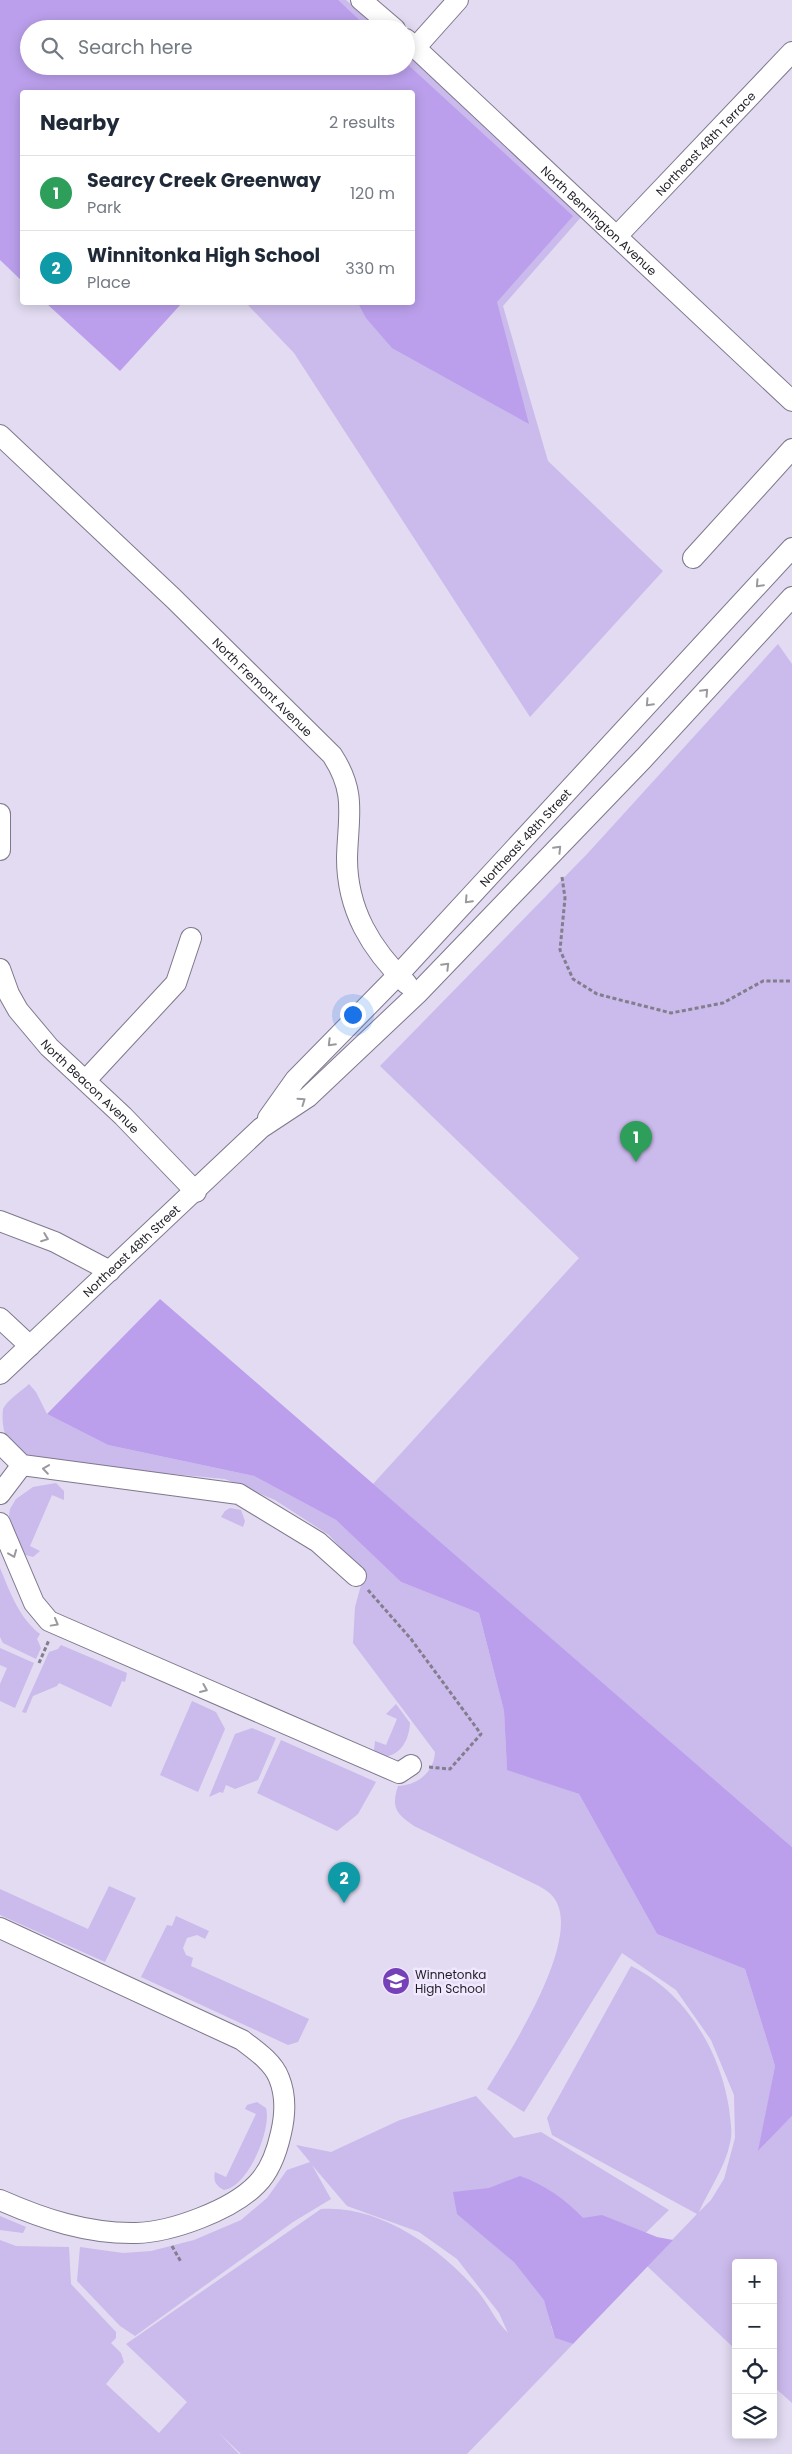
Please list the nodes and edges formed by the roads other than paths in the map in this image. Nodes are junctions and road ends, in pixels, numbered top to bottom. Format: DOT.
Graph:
graph roads {
  1 [pos="361,0"];
  2 [pos="458,0"];
  3 [pos="384,20"];
  4 [pos="415,39"];
  5 [pos="415,47"];
  6 [pos="792,52"];
  7 [pos="617,236"];
  8 [pos="792,401"];
  9 [pos="0,435"];
  10 [pos="792,449"];
  11 [pos="792,548"];
  12 [pos="692,558"];
  13 [pos="792,597"];
  14 [pos="633,721"];
  15 [pos="658,743"];
  16 [pos="0,814"];
  17 [pos="0,850"];
  18 [pos="191,938"];
  19 [pos="0,969"];
  20 [pos="398,975"];
  21 [pos="418,994"];
  22 [pos="86,1080"];
  23 [pos="262,1128"];
  24 [pos="196,1192"];
  25 [pos="0,1221"];
  26 [pos="110,1272"];
  27 [pos="0,1318"];
  28 [pos="30,1346"];
  29 [pos="0,1374"];
  30 [pos="0,1443"];
  31 [pos="22,1465"];
  32 [pos="0,1494"];
  33 [pos="0,1523"];
  34 [pos="356,1576"];
  35 [pos="411,1765"];
  36 [pos="0,1928"];
  37 [pos="0,2200"];
  1 -- 3 [label="street"];
  2 -- 4 [label="street"];
  5 -- 7 [label="street, North Bennington Avenue"];
  6 -- 7 [label="street, Northeast 48th Terrace"];
  7 -- 8 [label="street, North Bennington Avenue"];
  9 -- 20 [label="street, North Fremont Avenue"];
  10 -- 12 [label="street"];
  11 -- 14 [label="street, Northeast 48th Street, one-way"];
  15 -- 13 [label="street, Northeast 48th Street, one-way"];
  14 -- 15 [label="street"];
  14 -- 20 [label="street, Northeast 48th Street, one-way"];
  21 -- 15 [label="street, Northeast 48th Street, one-way"];
  16 -- 17 [label="street"];
  18 -- 22 [label="street"];
  19 -- 22 [label="street, North Beacon Avenue"];
  20 -- 21 [label="street, North Fremont Avenue"];
  20 -- 23 [label="street, Northeast 48th Street, one-way"];
  23 -- 21 [label="street, Northeast 48th Street, one-way"];
  22 -- 24 [label="street, North Beacon Avenue"];
  23 -- 24 [label="street, Northeast 48th Street"];
  24 -- 26 [label="street, Northeast 48th Street"];
  25 -- 26 [label="street, one-way"];
  26 -- 28 [label="street, Northeast 48th Street"];
  27 -- 28 [label="street"];
  28 -- 29 [label="street, Northeast 48th Street"];
  30 -- 31 [label="street"];
  31 -- 32 [label="street"];
  34 -- 31 [label="street, one-way"];
  33 -- 35 [label="street, one-way"];
  36 -- 37 [label="street"];
}
